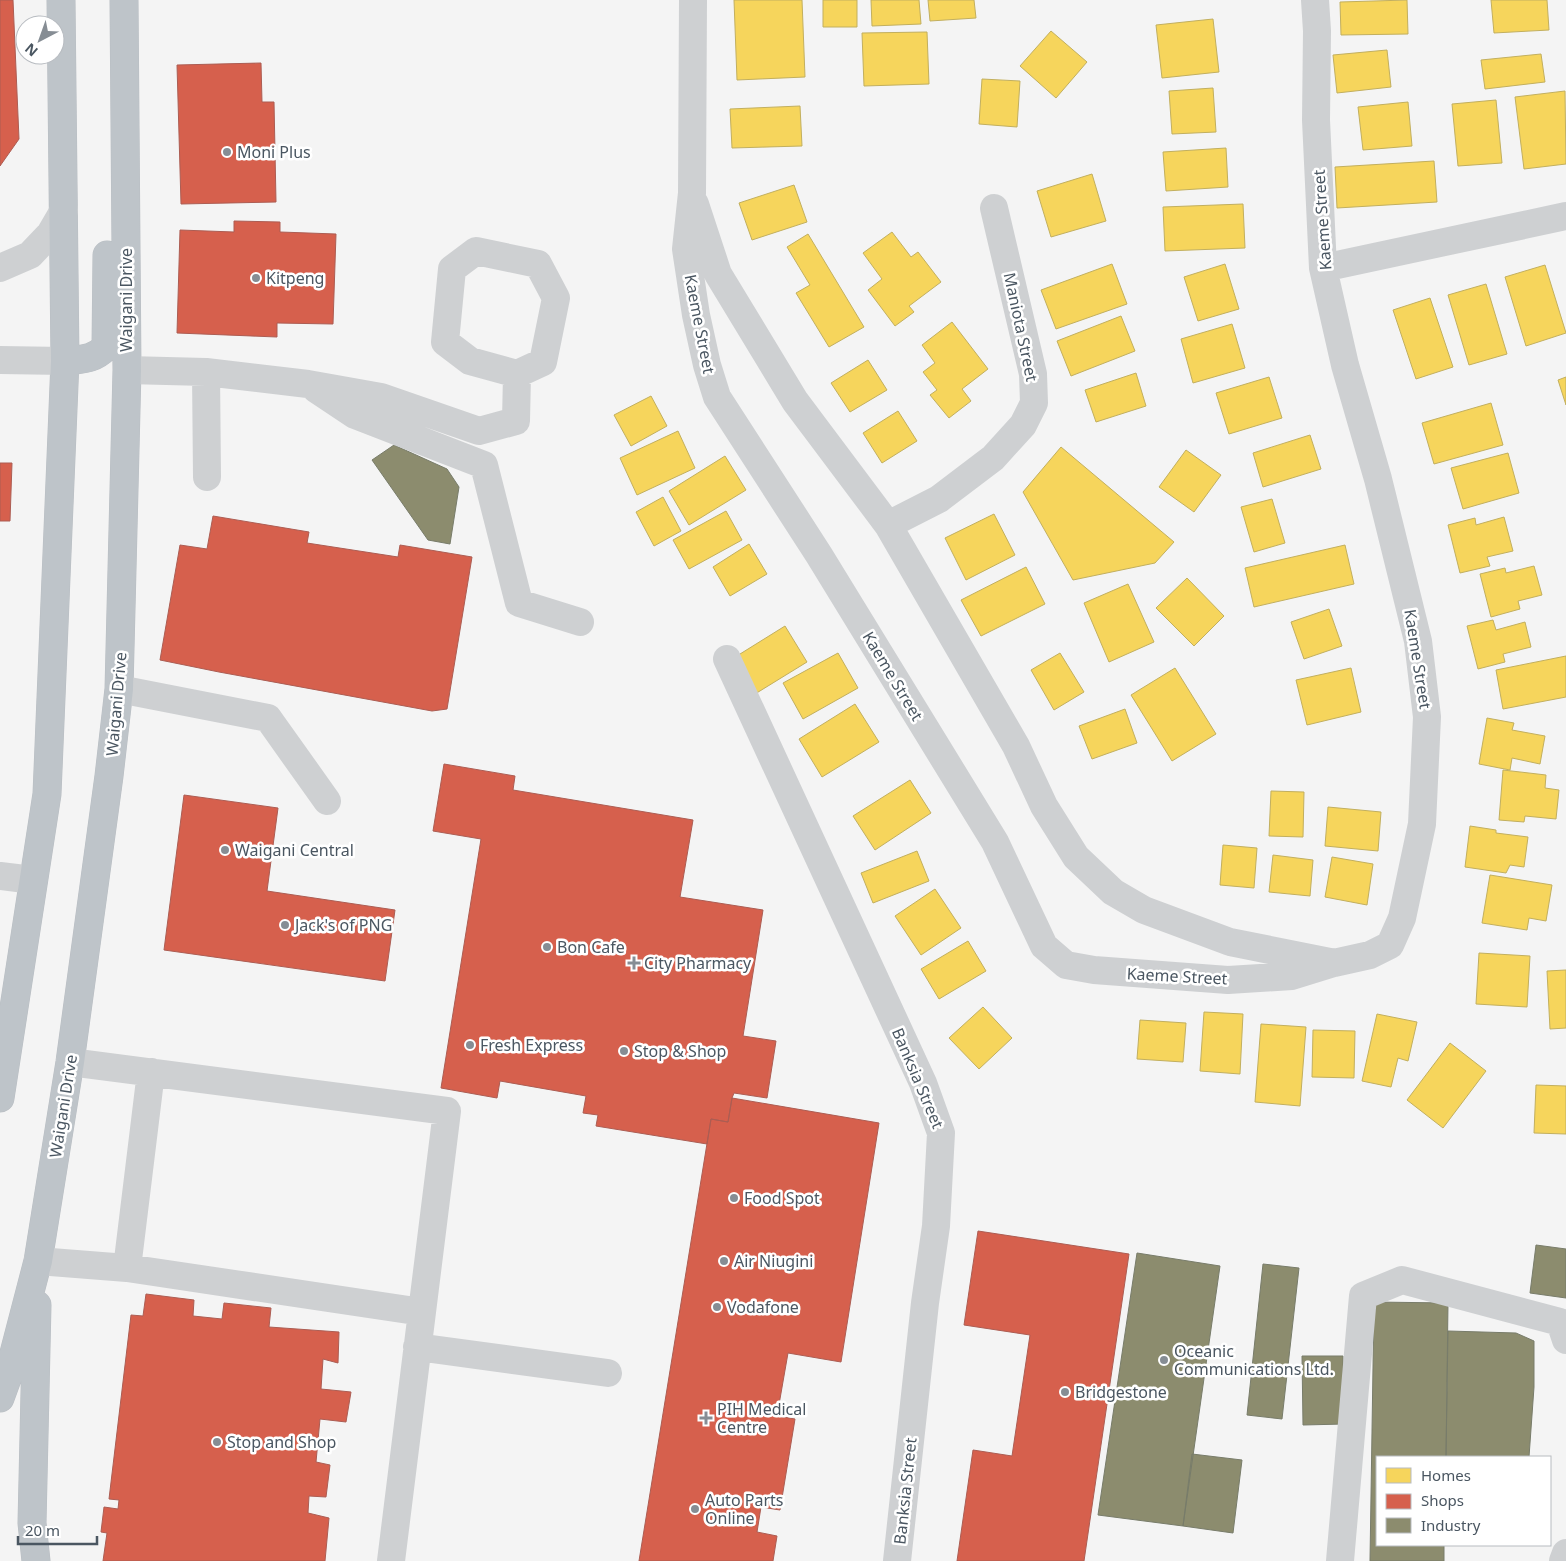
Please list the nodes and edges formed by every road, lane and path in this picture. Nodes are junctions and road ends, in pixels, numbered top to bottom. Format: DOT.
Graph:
graph roads {
  1 [pos="62,0"];
  2 [pos="124,0"];
  3 [pos="693,0"];
  4 [pos="1315,0"];
  5 [pos="125,98"];
  6 [pos="692,192"];
  7 [pos="994,208"];
  8 [pos="64,210"];
  9 [pos="1566,216"];
  10 [pos="0,268"];
  11 [pos="1323,268"];
  12 [pos="0,360"];
  13 [pos="65,361"];
  14 [pos="126,370"];
  15 [pos="206,372"];
  16 [pos="517,374"];
  17 [pos="308,384"];
  18 [pos="207,477"];
  19 [pos="888,525"];
  20 [pos="580,622"];
  21 [pos="727,659"];
  22 [pos="120,689"];
  23 [pos="327,801"];
  24 [pos="0,876"];
  25 [pos="33,880"];
  26 [pos="1334,963"];
  27 [pos="70,1062"];
  28 [pos="151,1072"];
  29 [pos="0,1098"];
  30 [pos="38,1261"];
  31 [pos="127,1268"];
  32 [pos="422,1312"];
  33 [pos="1566,1340"];
  34 [pos="417,1347"];
  35 [pos="608,1373"];
  36 [pos="0,1398"];
  37 [pos="1566,1553"];
  38 [pos="36,1561"];
  39 [pos="391,1561"];
  40 [pos="897,1561"];
  41 [pos="1340,1561"];
  42 [pos="1563,1561"];
  1 -- 8 [label="highway"];
  2 -- 5 [label="highway, Waigani Drive"];
  3 -- 6 [label="street, Kaeme Street"];
  4 -- 11 [label="street, Kaeme Street"];
  5 -- 13 [label="highway"];
  5 -- 14 [label="highway, Waigani Drive"];
  6 -- 19 [label="street"];
  6 -- 26 [label="street, Kaeme Street"];
  7 -- 19 [label="street, Maniota Street"];
  8 -- 10 [label="street"];
  8 -- 13 [label="highway"];
  9 -- 11 [label="street"];
  11 -- 26 [label="street, Kaeme Street"];
  12 -- 13 [label="street"];
  13 -- 25 [label="highway"];
  14 -- 15 [label="street"];
  14 -- 22 [label="highway, Waigani Drive"];
  15 -- 17 [label="street"];
  15 -- 18 [label="street"];
  16 -- 16 [label="street"];
  16 -- 17 [label="street"];
  17 -- 20 [label="street"];
  19 -- 26 [label="street"];
  21 -- 40 [label="street, Banksia Street"];
  22 -- 23 [label="street"];
  22 -- 27 [label="highway, Waigani Drive"];
  24 -- 25 [label="street"];
  25 -- 29 [label="highway"];
  27 -- 28 [label="street"];
  27 -- 30 [label="highway, Waigani Drive"];
  28 -- 31 [label="street"];
  28 -- 32 [label="street"];
  30 -- 31 [label="street"];
  30 -- 36 [label="highway, Waigani Drive"];
  30 -- 38 [label="highway"];
  31 -- 32 [label="street"];
  32 -- 34 [label="street"];
  33 -- 41 [label="street"];
  34 -- 35 [label="street"];
  34 -- 39 [label="street"];
  37 -- 42 [label="street"];
}
